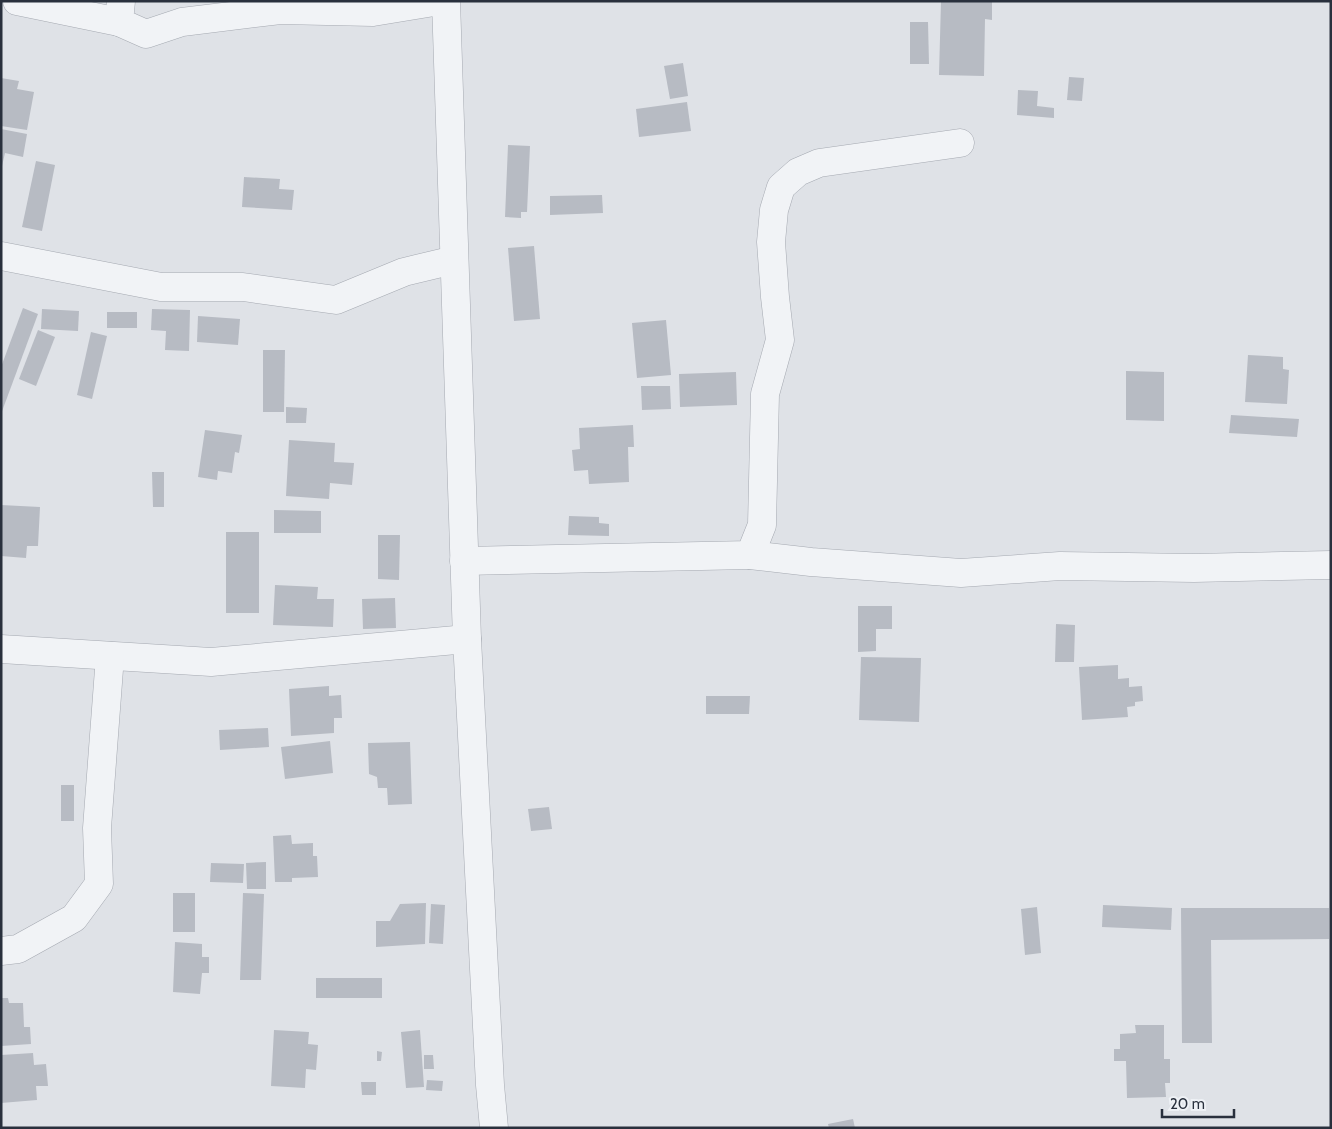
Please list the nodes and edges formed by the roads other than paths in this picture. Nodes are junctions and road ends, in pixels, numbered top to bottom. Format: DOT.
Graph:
graph roads {
  1 [pos="16,1"];
  2 [pos="440,1"];
  3 [pos="446,1"];
  4 [pos="120,12"];
  5 [pos="960,143"];
  6 [pos="1,256"];
  7 [pos="454,260"];
  8 [pos="750,554"];
  9 [pos="464,561"];
  10 [pos="1331,565"];
  11 [pos="467,639"];
  12 [pos="1,650"];
  13 [pos="110,656"];
  14 [pos="1,951"];
  15 [pos="494,1128"];
  1 -- 4 [label="street"];
  2 -- 4 [label="street"];
  3 -- 7 [label="street"];
  5 -- 8 [label="street"];
  6 -- 7 [label="street"];
  7 -- 9 [label="street"];
  8 -- 9 [label="street"];
  8 -- 10 [label="street"];
  9 -- 11 [label="street"];
  11 -- 13 [label="street"];
  11 -- 15 [label="street"];
  12 -- 13 [label="street"];
  13 -- 14 [label="street"];
}
